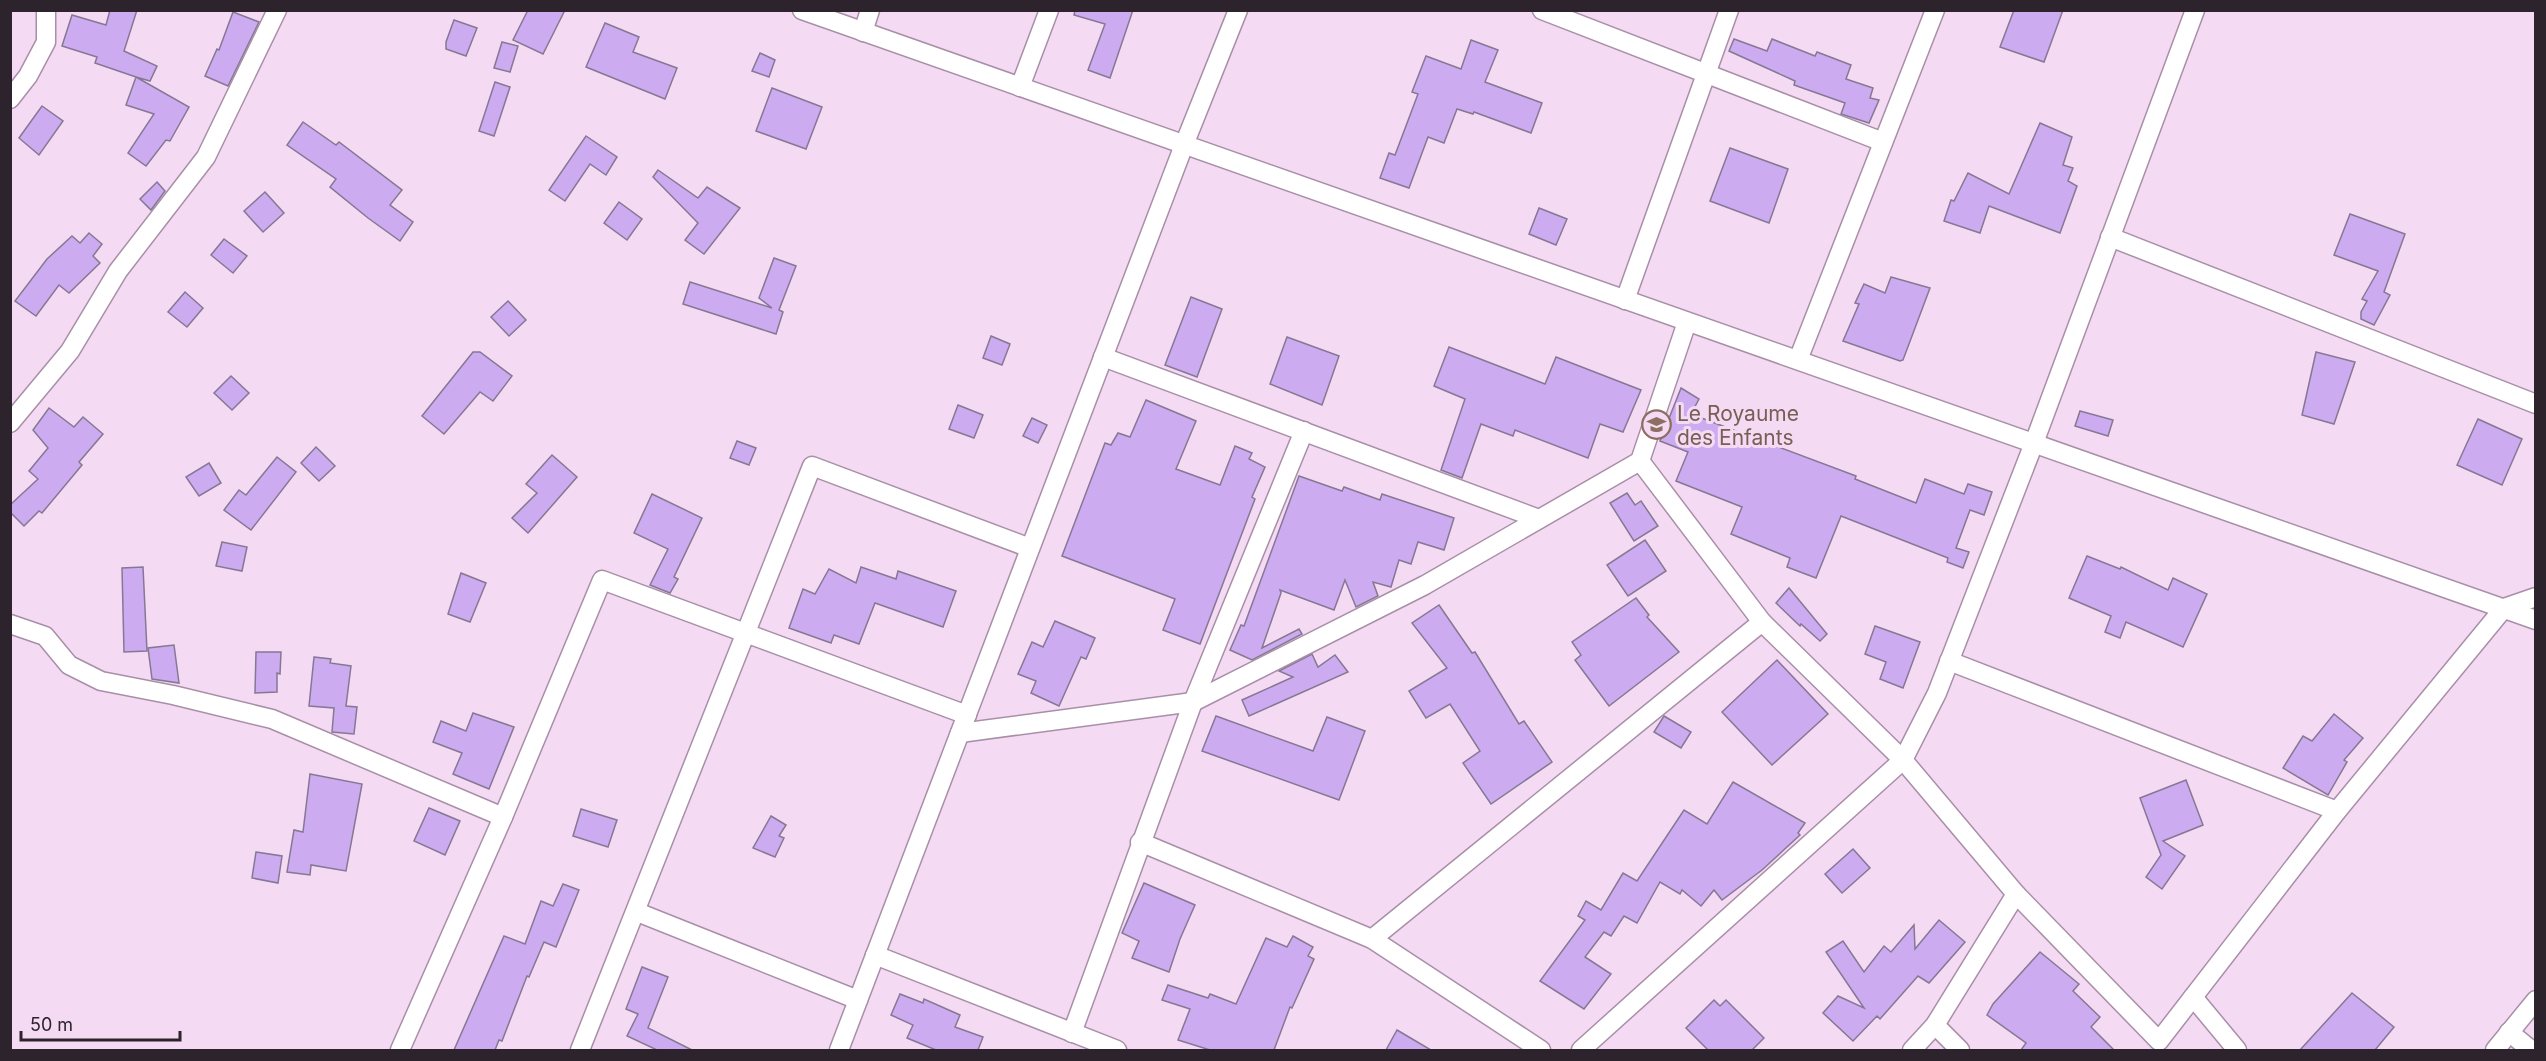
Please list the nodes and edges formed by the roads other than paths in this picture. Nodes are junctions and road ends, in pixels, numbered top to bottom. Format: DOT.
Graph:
graph roads {
  1 [pos="46,10"];
  2 [pos="277,10"];
  3 [pos="802,10"];
  4 [pos="870,10"];
  5 [pos="1049,10"];
  6 [pos="1238,10"];
  7 [pos="1542,10"];
  8 [pos="1728,10"];
  9 [pos="1935,10"];
  10 [pos="2194,10"];
  11 [pos="863,32"];
  12 [pos="1705,72"];
  13 [pos="1020,87"];
  14 [pos="10,99"];
  15 [pos="1883,142"];
  16 [pos="1184,145"];
  17 [pos="2110,237"];
  18 [pos="1625,300"];
  19 [pos="1687,322"];
  20 [pos="1103,357"];
  21 [pos="1798,360"];
  22 [pos="2535,404"];
  23 [pos="10,423"];
  24 [pos="1304,431"];
  25 [pos="2034,444"];
  26 [pos="1640,461"];
  27 [pos="1539,519"];
  28 [pos="1030,548"];
  29 [pos="2535,597"];
  30 [pos="2504,608"];
  31 [pos="2535,620"];
  32 [pos="1762,622"];
  33 [pos="10,624"];
  34 [pos="747,633"];
  35 [pos="1949,661"];
  36 [pos="1193,702"];
  37 [pos="967,715"];
  38 [pos="960,733"];
  39 [pos="1903,760"];
  40 [pos="2337,811"];
  41 [pos="503,817"];
  42 [pos="1140,842"];
  43 [pos="2016,894"];
  44 [pos="637,912"];
  45 [pos="1372,939"];
  46 [pos="875,955"];
  47 [pos="2193,997"];
  48 [pos="858,1000"];
  49 [pos="2535,1000"];
  50 [pos="1935,1025"];
  51 [pos="2509,1032"];
  52 [pos="1072,1033"];
  53 [pos="400,1050"];
  54 [pos="580,1050"];
  55 [pos="839,1050"];
  56 [pos="1117,1050"];
  57 [pos="1541,1050"];
  58 [pos="1581,1050"];
  59 [pos="1912,1050"];
  60 [pos="1960,1050"];
  61 [pos="2237,1050"];
  62 [pos="2495,1050"];
  63 [pos="2531,1050"];
  1 -- 14 [label="street"];
  2 -- 23 [label="street"];
  3 -- 11 [label="street"];
  4 -- 11 [label="street"];
  5 -- 13 [label="street"];
  6 -- 16 [label="street"];
  7 -- 12 [label="street"];
  8 -- 12 [label="street"];
  9 -- 15 [label="street"];
  10 -- 17 [label="street"];
  11 -- 13 [label="street"];
  12 -- 15 [label="street"];
  12 -- 18 [label="street"];
  13 -- 16 [label="street"];
  15 -- 21 [label="street"];
  16 -- 18 [label="street"];
  16 -- 20 [label="street"];
  17 -- 22 [label="street"];
  17 -- 25 [label="street"];
  18 -- 19 [label="street"];
  19 -- 21 [label="street"];
  19 -- 26 [label="street"];
  20 -- 24 [label="street"];
  20 -- 28 [label="street"];
  21 -- 25 [label="street"];
  24 -- 27 [label="street"];
  24 -- 36 [label="street"];
  25 -- 30 [label="street"];
  25 -- 35 [label="street"];
  26 -- 27 [label="street"];
  26 -- 32 [label="street"];
  27 -- 36 [label="street"];
  28 -- 34 [label="street"];
  28 -- 37 [label="street"];
  29 -- 30 [label="street"];
  30 -- 31 [label="street"];
  30 -- 40 [label="street"];
  32 -- 39 [label="street"];
  32 -- 45 [label="street"];
  33 -- 41 [label="street"];
  34 -- 37 [label="street"];
  34 -- 41 [label="street"];
  34 -- 44 [label="street"];
  35 -- 39 [label="street"];
  35 -- 40 [label="street"];
  36 -- 38 [label="street"];
  36 -- 42 [label="street"];
  37 -- 38 [label="street"];
  38 -- 46 [label="street"];
  39 -- 43 [label="street"];
  39 -- 58 [label="street"];
  40 -- 47 [label="street"];
  41 -- 53 [label="street"];
  42 -- 45 [label="street"];
  42 -- 52 [label="street"];
  43 -- 47 [label="street"];
  43 -- 50 [label="street"];
  44 -- 48 [label="street"];
  44 -- 54 [label="street"];
  45 -- 57 [label="street"];
  46 -- 48 [label="street"];
  46 -- 52 [label="street"];
  47 -- 61 [label="street"];
  48 -- 55 [label="street"];
  49 -- 51 [label="street"];
  50 -- 59 [label="street"];
  50 -- 60 [label="street"];
  51 -- 62 [label="street"];
  51 -- 63 [label="street"];
  52 -- 56 [label="street"];
}
